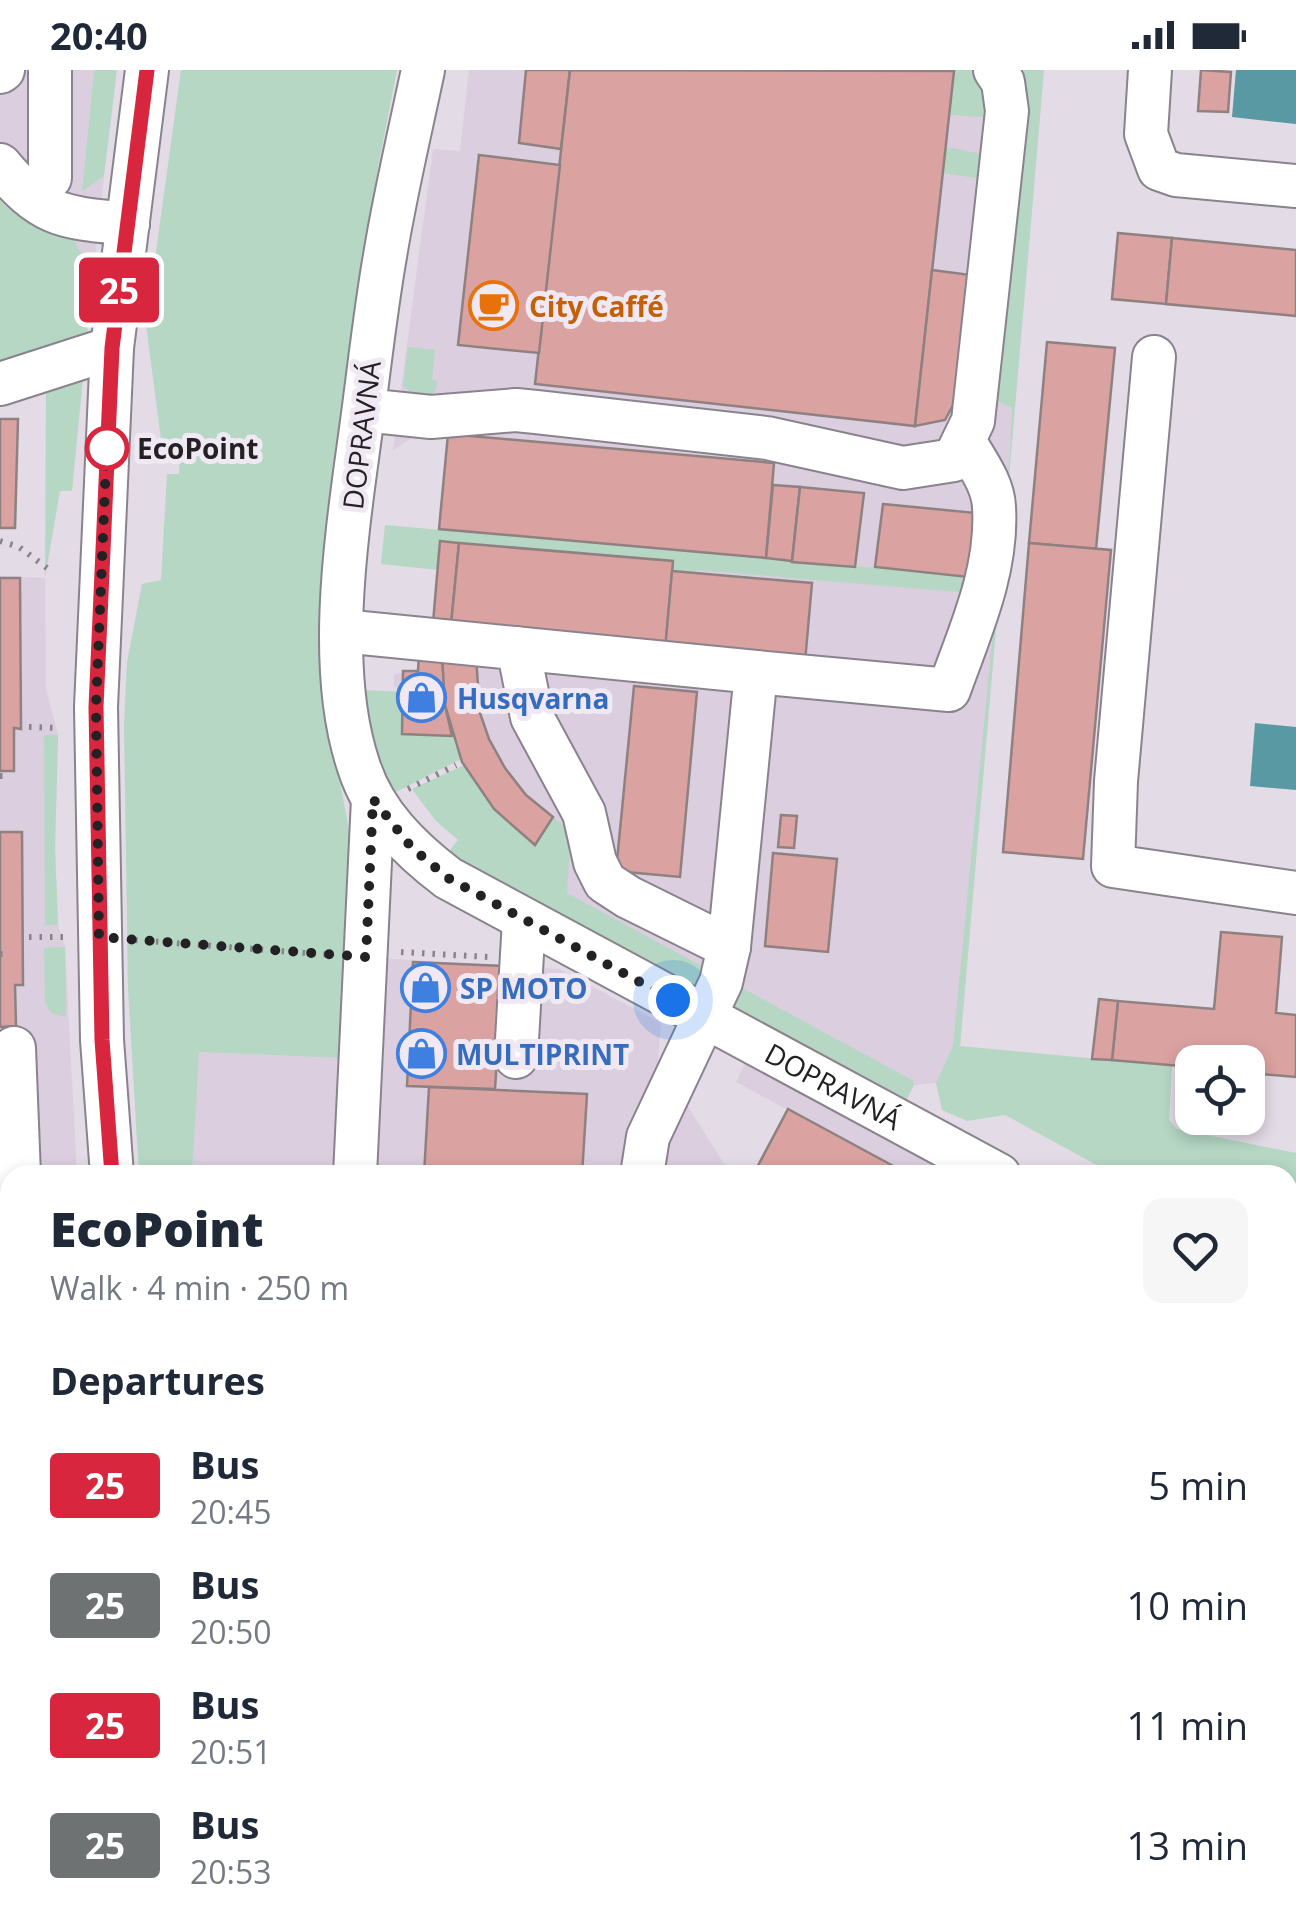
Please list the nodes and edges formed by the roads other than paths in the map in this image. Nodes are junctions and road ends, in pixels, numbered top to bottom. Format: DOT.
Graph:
graph roads {
  1 [pos="50,70"];
  2 [pos="147,70"];
  3 [pos="424,70"];
  4 [pos="996,70"];
  5 [pos="1150,70"];
  6 [pos="0,165"];
  7 [pos="50,178"];
  8 [pos="1296,186"];
  9 [pos="128,224"];
  10 [pos="112,348"];
  11 [pos="1154,357"];
  12 [pos="0,384"];
  13 [pos="364,410"];
  14 [pos="965,442"];
  15 [pos="342,631"];
  16 [pos="518,648"];
  17 [pos="756,672"];
  18 [pos="375,802"];
  19 [pos="1296,893"];
  20 [pos="523,940"];
  21 [pos="729,947"];
  22 [pos="703,1016"];
  23 [pos="14,1048"];
  24 [pos="516,1057"];
  25 [pos="8,1130"];
  26 [pos="17,1165"];
  27 [pos="111,1165"];
  28 [pos="355,1165"];
  29 [pos="649,1165"];
  30 [pos="980,1165"];
  1 -- 7 [label="street"];
  2 -- 9 [label="street"];
  3 -- 13 [label="street, DOPRAVNÁ"];
  4 -- 14 [label="street"];
  5 -- 8 [label="street"];
  6 -- 9 [label="street"];
  9 -- 10 [label="street"];
  10 -- 12 [label="street"];
  10 -- 27 [label="street"];
  11 -- 19 [label="street"];
  13 -- 14 [label="street"];
  13 -- 15 [label="street, DOPRAVNÁ"];
  14 -- 17 [label="street"];
  15 -- 16 [label="street"];
  15 -- 18 [label="street, DOPRAVNÁ"];
  16 -- 17 [label="street"];
  16 -- 21 [label="street"];
  17 -- 21 [label="street"];
  18 -- 20 [label="street, DOPRAVNÁ"];
  18 -- 28 [label="street, DOPRAVNÁ"];
  20 -- 22 [label="street, DOPRAVNÁ"];
  20 -- 24 [label="street"];
  21 -- 22 [label="street"];
  22 -- 29 [label="street"];
  22 -- 30 [label="street, DOPRAVNÁ"];
  23 -- 25 [label="street"];
  25 -- 26 [label="street"];
}
